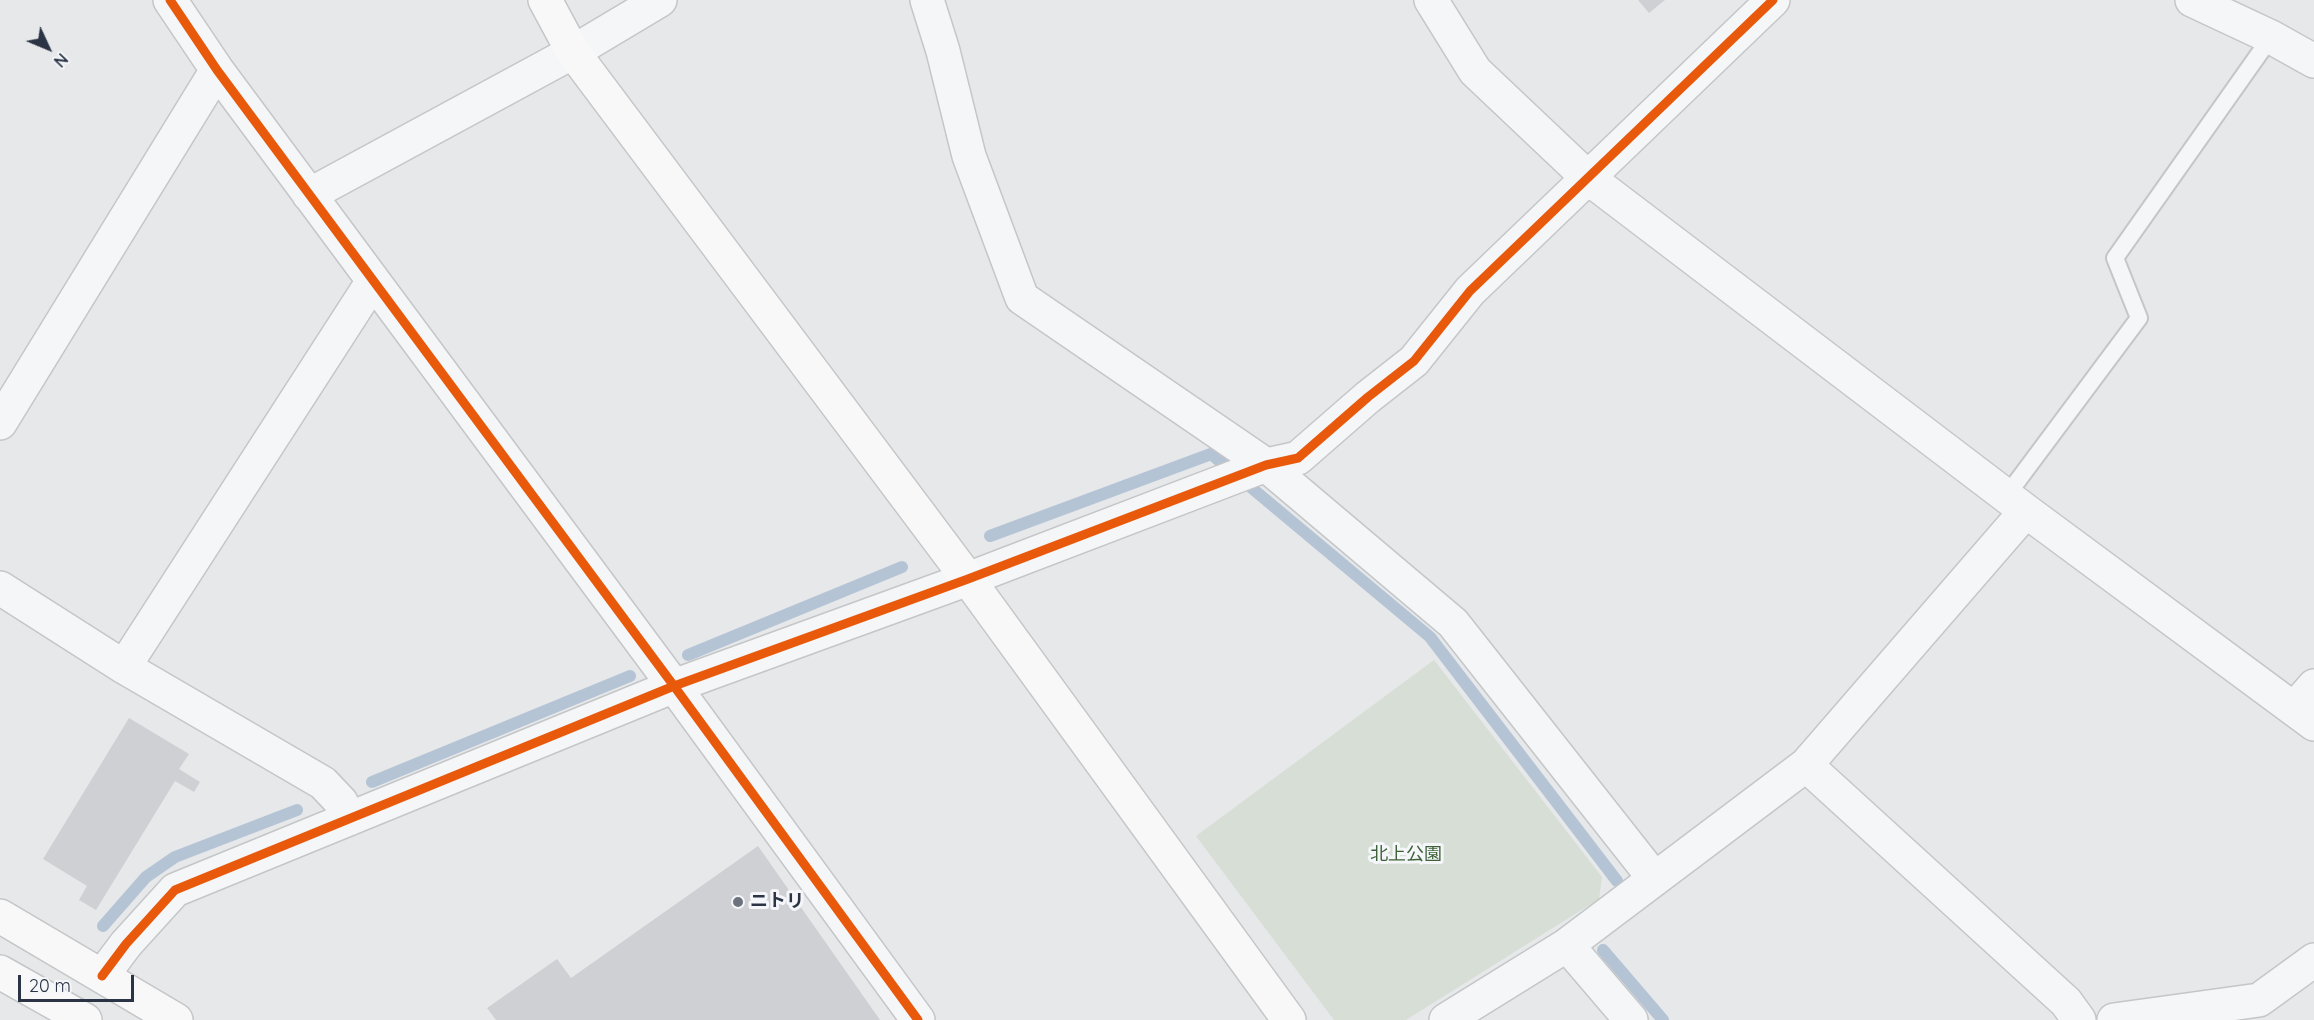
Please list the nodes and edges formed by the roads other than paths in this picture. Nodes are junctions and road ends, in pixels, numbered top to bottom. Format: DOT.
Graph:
graph roads {
  1 [pos="170,0"];
  2 [pos="545,0"];
  3 [pos="660,0"];
  4 [pos="927,0"];
  5 [pos="1431,0"];
  6 [pos="1773,0"];
  7 [pos="2192,0"];
  8 [pos="2271,37"];
  9 [pos="573,52"];
  10 [pos="2314,61"];
  11 [pos="217,70"];
  12 [pos="1587,177"];
  13 [pos="309,195"];
  14 [pos="373,280"];
  15 [pos="0,423"];
  16 [pos="1266,465"];
  17 [pos="2016,503"];
  18 [pos="968,579"];
  19 [pos="0,588"];
  20 [pos="124,667"];
  21 [pos="674,686"];
  22 [pos="2307,706"];
  23 [pos="1806,765"];
  24 [pos="349,819"];
  25 [pos="1654,878"];
  26 [pos="0,916"];
  27 [pos="1567,945"];
  28 [pos="2314,960"];
  29 [pos="0,972"];
  30 [pos="102,976"];
  31 [pos="74,1017"];
  32 [pos="176,1020"];
  33 [pos="918,1020"];
  34 [pos="1289,1020"];
  35 [pos="1446,1020"];
  36 [pos="1631,1020"];
  37 [pos="2079,1020"];
  38 [pos="2114,1020"];
  1 -- 11 [label="street"];
  2 -- 9 [label="street"];
  3 -- 9 [label="street"];
  4 -- 16 [label="street"];
  5 -- 12 [label="street"];
  6 -- 12 [label="street"];
  7 -- 8 [label="street"];
  8 -- 10 [label="street"];
  8 -- 17 [label="lane"];
  9 -- 13 [label="street"];
  9 -- 18 [label="street"];
  11 -- 13 [label="street"];
  11 -- 15 [label="street"];
  12 -- 16 [label="street"];
  12 -- 17 [label="street"];
  13 -- 14 [label="street"];
  14 -- 20 [label="street"];
  14 -- 21 [label="street"];
  16 -- 18 [label="street"];
  16 -- 25 [label="street"];
  17 -- 22 [label="street"];
  17 -- 23 [label="street"];
  18 -- 21 [label="street"];
  18 -- 34 [label="street"];
  19 -- 20 [label="street"];
  20 -- 24 [label="street"];
  21 -- 24 [label="street"];
  21 -- 33 [label="street"];
  23 -- 25 [label="street"];
  23 -- 37 [label="street"];
  24 -- 30 [label="street"];
  25 -- 27 [label="street"];
  26 -- 30 [label="street"];
  27 -- 35 [label="street"];
  27 -- 36 [label="street"];
  28 -- 38 [label="street"];
  29 -- 31 [label="street"];
  30 -- 32 [label="street"];
}
